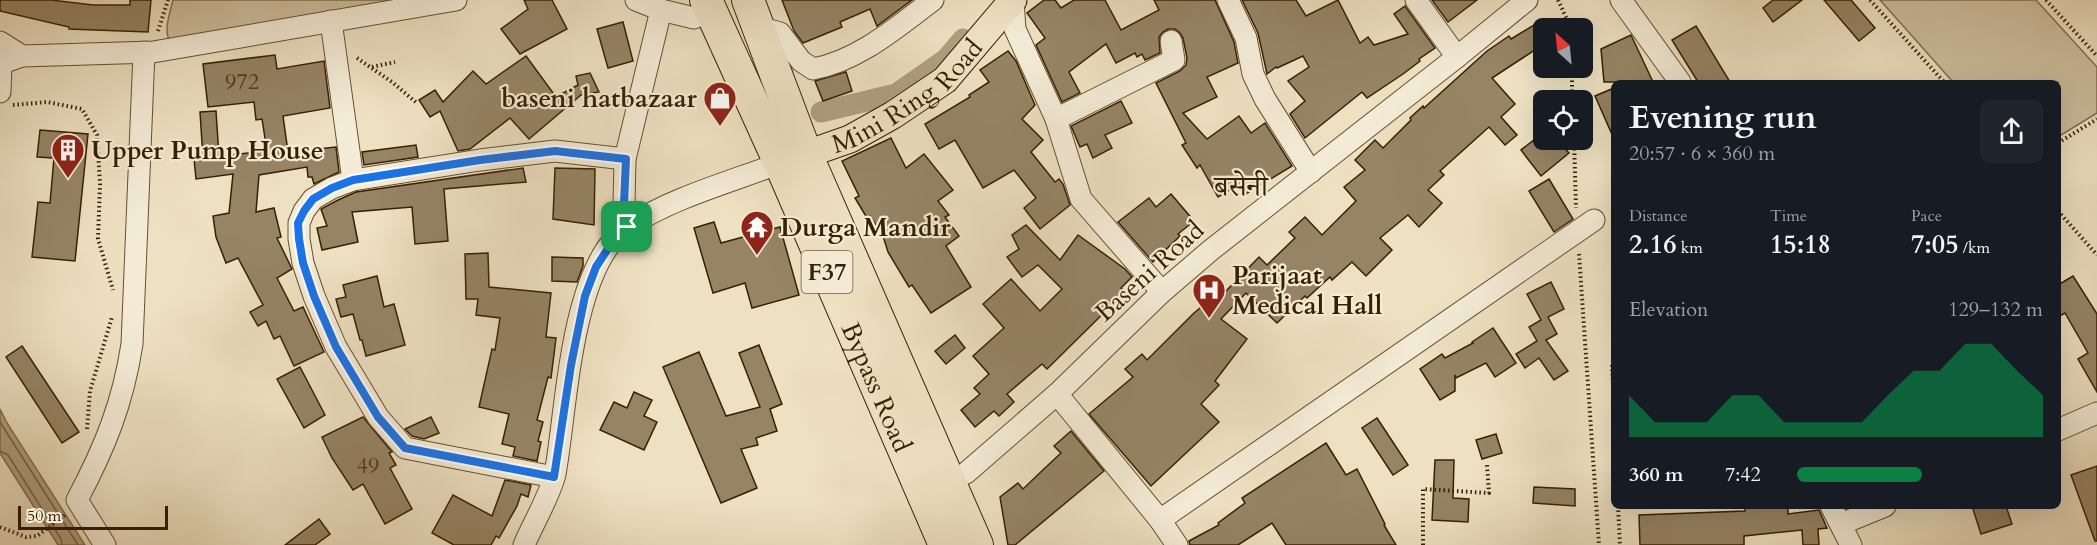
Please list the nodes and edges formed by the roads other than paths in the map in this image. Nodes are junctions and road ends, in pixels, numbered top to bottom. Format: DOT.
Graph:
graph roads {
  1 [pos="456,0"];
  2 [pos="636,0"];
  3 [pos="748,0"];
  4 [pos="933,0"];
  5 [pos="1013,0"];
  6 [pos="1228,0"];
  7 [pos="1416,0"];
  8 [pos="1527,0"];
  9 [pos="1621,0"];
  10 [pos="708,5"];
  11 [pos="661,10"];
  12 [pos="331,21"];
  13 [pos="762,34"];
  14 [pos="1171,41"];
  15 [pos="0,42"];
  16 [pos="149,52"];
  17 [pos="22,56"];
  18 [pos="1457,57"];
  19 [pos="0,67"];
  20 [pos="1679,80"];
  21 [pos="4,97"];
  22 [pos="1056,119"];
  23 [pos="626,159"];
  24 [pos="793,159"];
  25 [pos="1311,172"];
  26 [pos="353,180"];
  27 [pos="1586,226"];
  28 [pos="627,227"];
  29 [pos="1162,292"];
  30 [pos="1057,394"];
  31 [pos="2097,413"];
  32 [pos="2061,429"];
  33 [pos="554,477"];
  34 [pos="936,488"];
  35 [pos="1833,509"];
  36 [pos="1878,509"];
  37 [pos="1160,520"];
  38 [pos="1841,525"];
  39 [pos="105,545"];
  40 [pos="524,545"];
  41 [pos="945,545"];
  42 [pos="977,545"];
  43 [pos="1177,545"];
  44 [pos="1851,545"];
  1 -- 12 [label="street"];
  2 -- 11 [label="street"];
  3 -- 13 [label="highway, Bypass Road / F37"];
  4 -- 13 [label="street"];
  5 -- 22 [label="street"];
  5 -- 24 [label="main road, Mini Ring Road"];
  6 -- 25 [label="street"];
  7 -- 18 [label="street"];
  8 -- 18 [label="street, Baseni Road"];
  9 -- 20 [label="street"];
  10 -- 11 [label="street"];
  10 -- 24 [label="highway, Bypass Road / F37"];
  11 -- 23 [label="street"];
  12 -- 16 [label="street"];
  12 -- 26 [label="street"];
  13 -- 24 [label="highway, Bypass Road / F37"];
  14 -- 22 [label="street"];
  15 -- 17 [label="street"];
  16 -- 17 [label="street"];
  16 -- 39 [label="street"];
  17 -- 19 [label="street"];
  18 -- 25 [label="street, Baseni Road"];
  19 -- 21 [label="street"];
  22 -- 29 [label="street"];
  23 -- 26 [label="street"];
  23 -- 28 [label="street"];
  24 -- 28 [label="street"];
  24 -- 34 [label="highway, Bypass Road / F37"];
  25 -- 29 [label="street, Baseni Road"];
  26 -- 33 [label="street"];
  27 -- 37 [label="street"];
  28 -- 33 [label="street"];
  29 -- 30 [label="street, Baseni Road"];
  30 -- 34 [label="street, Baseni Road"];
  30 -- 37 [label="street"];
  31 -- 32 [label="street"];
  33 -- 40 [label="street"];
  34 -- 41 [label="highway, Bypass Road / F37"];
  34 -- 42 [label="highway, Bypass Road / F37"];
  35 -- 38 [label="street"];
  36 -- 38 [label="street"];
  37 -- 43 [label="street"];
  38 -- 44 [label="street"];
}
